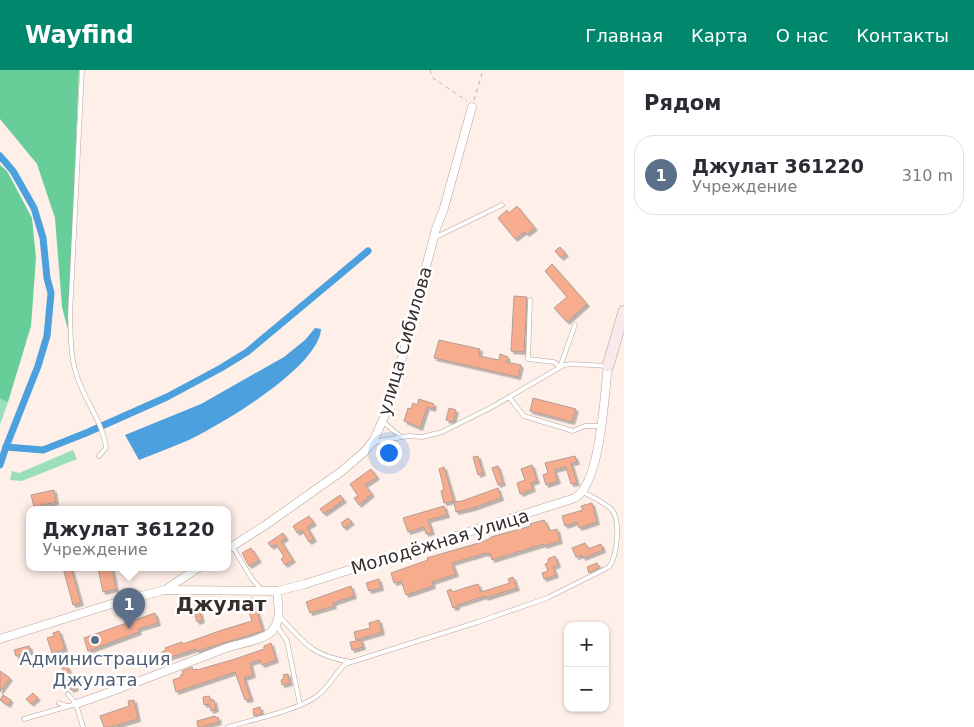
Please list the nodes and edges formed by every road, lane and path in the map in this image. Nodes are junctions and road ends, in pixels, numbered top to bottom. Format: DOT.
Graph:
graph roads {
  1 [pos="82,70"];
  2 [pos="430,70"];
  3 [pos="483,70"];
  4 [pos="472,107"];
  5 [pos="502,205"];
  6 [pos="434,238"];
  7 [pos="530,300"];
  8 [pos="624,311"];
  9 [pos="575,324"];
  10 [pos="608,366"];
  11 [pos="560,368"];
  12 [pos="510,397"];
  13 [pos="382,421"];
  14 [pos="600,426"];
  15 [pos="401,437"];
  16 [pos="370,443"];
  17 [pos="99,456"];
  18 [pos="583,492"];
  19 [pos="231,546"];
  20 [pos="231,548"];
  21 [pos="194,571"];
  22 [pos="165,590"];
  23 [pos="262,591"];
  24 [pos="277,591"];
  25 [pos="279,616"];
  26 [pos="276,625"];
  27 [pos="0,639"];
  28 [pos="350,662"];
  29 [pos="68,694"];
  30 [pos="59,703"];
  31 [pos="73,705"];
  32 [pos="300,705"];
  33 [pos="24,718"];
  34 [pos="83,727"];
  35 [pos="228,727"];
  1 -- 17 [label="lane"];
  2 -- 4 [label="path"];
  3 -- 4 [label="path"];
  4 -- 6 [label="street, улица Сибилова"];
  5 -- 6 [label="lane"];
  6 -- 13 [label="street, улица Сибилова"];
  7 -- 11 [label="lane"];
  8 -- 10 [label="street"];
  9 -- 11 [label="lane"];
  10 -- 11 [label="lane"];
  10 -- 14 [label="street"];
  11 -- 12 [label="lane"];
  12 -- 14 [label="lane"];
  12 -- 15 [label="lane"];
  13 -- 15 [label="lane"];
  13 -- 16 [label="street, улица Сибилова"];
  14 -- 18 [label="street"];
  15 -- 16 [label="lane"];
  16 -- 19 [label="street, улица Сибилова"];
  18 -- 24 [label="street, Молодёжная улица"];
  18 -- 28 [label="lane"];
  20 -- 23 [label="lane"];
  21 -- 22 [label="street"];
  22 -- 23 [label="street, Молодёжная улица"];
  22 -- 27 [label="street"];
  23 -- 24 [label="street, Молодёжная улица"];
  24 -- 25 [label="street"];
  25 -- 26 [label="street"];
  25 -- 28 [label="lane"];
  26 -- 31 [label="street"];
  26 -- 32 [label="lane"];
  28 -- 32 [label="lane"];
  29 -- 31 [label="lane"];
  30 -- 31 [label="lane"];
  31 -- 33 [label="lane"];
  31 -- 34 [label="lane"];
  32 -- 35 [label="lane"];
}
